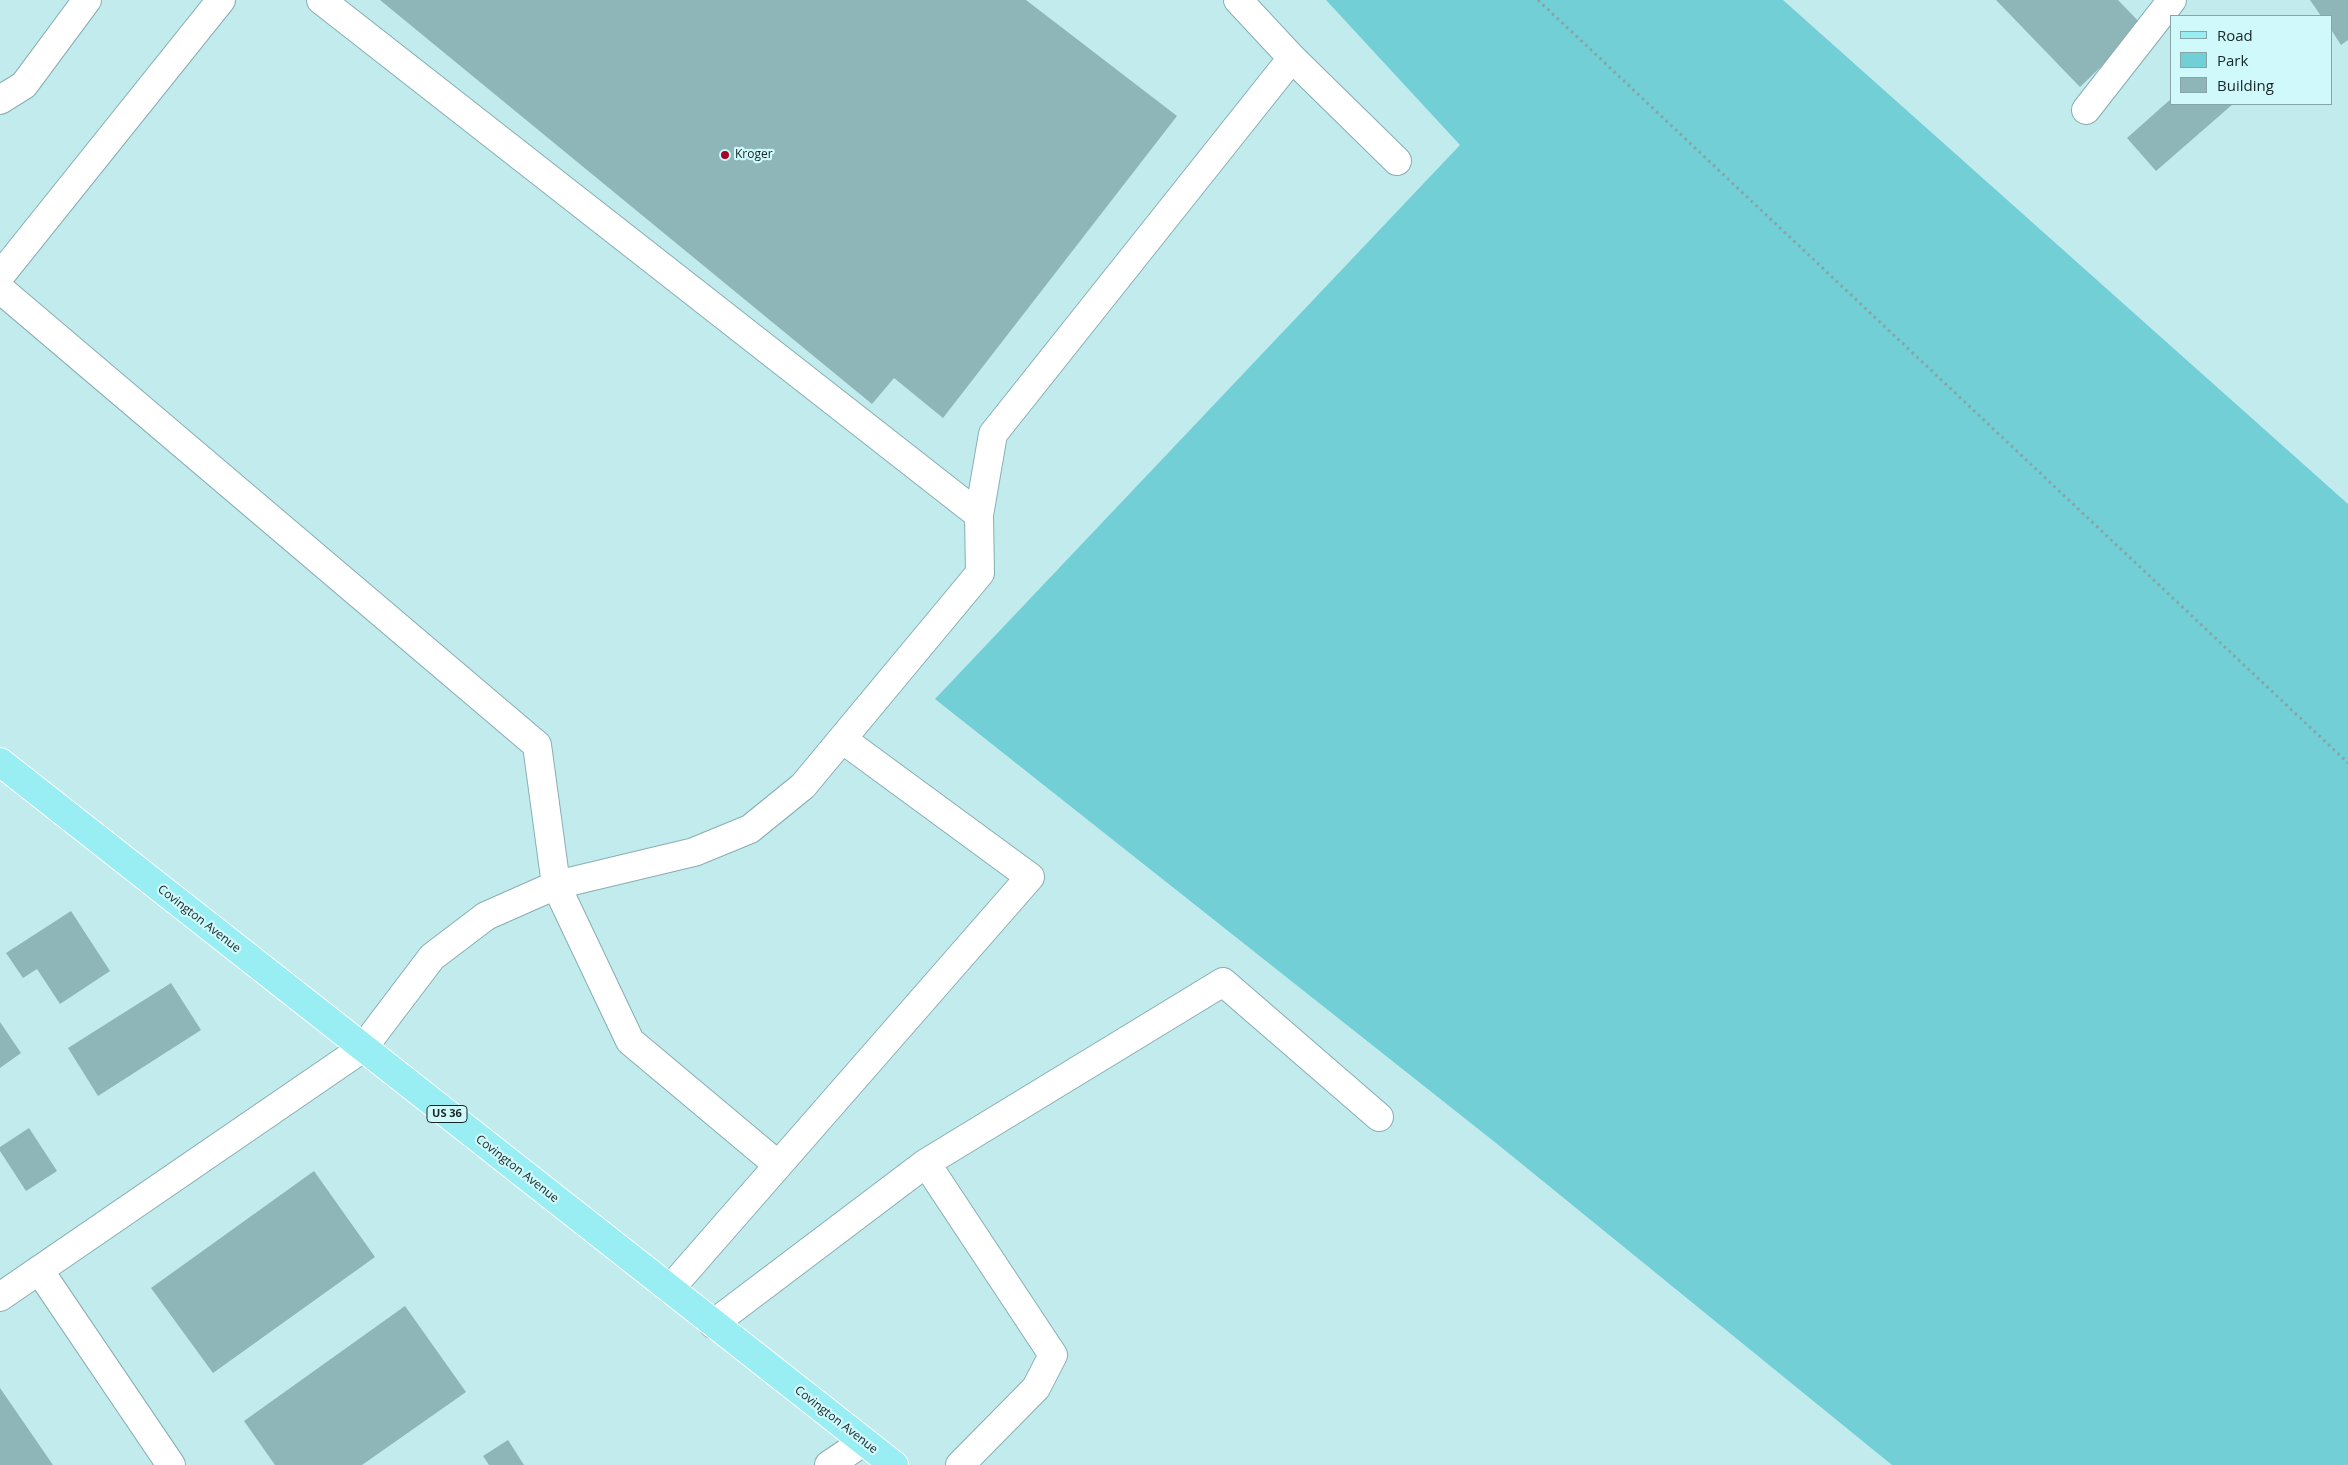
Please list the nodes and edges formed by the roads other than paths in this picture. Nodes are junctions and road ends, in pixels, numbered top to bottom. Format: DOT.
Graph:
graph roads {
  1 [pos="87,0"];
  2 [pos="221,0"];
  3 [pos="321,0"];
  4 [pos="1238,0"];
  5 [pos="2168,2"];
  6 [pos="1292,58"];
  7 [pos="0,100"];
  8 [pos="2086,110"];
  9 [pos="1398,161"];
  10 [pos="0,276"];
  11 [pos="0,289"];
  12 [pos="979,515"];
  13 [pos="842,739"];
  14 [pos="0,762"];
  15 [pos="556,885"];
  16 [pos="363,1048"];
  17 [pos="1379,1117"];
  18 [pos="926,1163"];
  19 [pos="778,1165"];
  20 [pos="39,1270"];
  21 [pos="670,1289"];
  22 [pos="0,1297"];
  23 [pos="713,1324"];
  24 [pos="863,1442"];
  25 [pos="171,1465"];
  26 [pos="829,1465"];
  27 [pos="894,1465"];
  28 [pos="960,1465"];
  1 -- 7 [label="street"];
  2 -- 10 [label="street"];
  3 -- 12 [label="street"];
  4 -- 6 [label="street"];
  5 -- 8 [label="street"];
  6 -- 9 [label="street"];
  6 -- 12 [label="street"];
  11 -- 15 [label="street"];
  12 -- 13 [label="street"];
  13 -- 15 [label="street"];
  13 -- 19 [label="street"];
  14 -- 16 [label="main road, Covington Avenue / US 36"];
  15 -- 16 [label="street"];
  15 -- 19 [label="street"];
  16 -- 20 [label="street"];
  16 -- 21 [label="main road, Covington Avenue / US 36"];
  17 -- 18 [label="street"];
  18 -- 23 [label="street"];
  18 -- 28 [label="street"];
  19 -- 21 [label="street"];
  20 -- 22 [label="street"];
  20 -- 25 [label="street"];
  21 -- 23 [label="main road, Covington Avenue / US 36"];
  23 -- 24 [label="main road, Covington Avenue / US 36"];
  24 -- 26 [label="street"];
  24 -- 27 [label="main road, Covington Avenue / US 36"];
}
